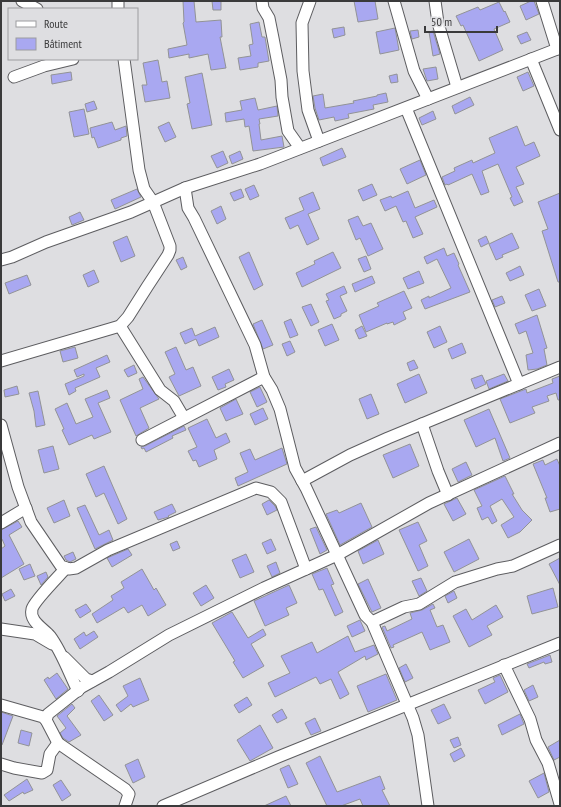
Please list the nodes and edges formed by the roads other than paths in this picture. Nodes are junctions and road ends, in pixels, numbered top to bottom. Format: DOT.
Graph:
graph roads {
  1 [pos="22,1"];
  2 [pos="262,1"];
  3 [pos="310,1"];
  4 [pos="394,1"];
  5 [pos="435,1"];
  6 [pos="542,1"];
  7 [pos="35,8"];
  8 [pos="559,48"];
  9 [pos="531,59"];
  10 [pos="69,60"];
  11 [pos="124,60"];
  12 [pos="14,77"];
  13 [pos="457,87"];
  14 [pos="428,99"];
  15 [pos="406,108"];
  16 [pos="560,130"];
  17 [pos="319,141"];
  18 [pos="300,148"];
  19 [pos="185,188"];
  20 [pos="154,202"];
  21 [pos="1,260"];
  22 [pos="120,326"];
  23 [pos="1,360"];
  24 [pos="560,367"];
  25 [pos="264,377"];
  26 [pos="519,384"];
  27 [pos="184,418"];
  28 [pos="422,424"];
  29 [pos="1,425"];
  30 [pos="142,440"];
  31 [pos="560,443"];
  32 [pos="3,444"];
  33 [pos="302,482"];
  34 [pos="448,495"];
  35 [pos="26,508"];
  36 [pos="1,523"];
  37 [pos="560,545"];
  38 [pos="337,554"];
  39 [pos="66,568"];
  40 [pos="306,569"];
  41 [pos="372,622"];
  42 [pos="1,629"];
  43 [pos="560,643"];
  44 [pos="58,650"];
  45 [pos="504,665"];
  46 [pos="92,681"];
  47 [pos="78,691"];
  48 [pos="407,704"];
  49 [pos="1,705"];
  50 [pos="46,720"];
  51 [pos="58,743"];
  52 [pos="1,764"];
  53 [pos="560,804"];
  54 [pos="126,806"];
  55 [pos="164,806"];
  56 [pos="428,806"];
  1 -- 7 [label="street"];
  2 -- 18 [label="street"];
  3 -- 17 [label="street"];
  4 -- 14 [label="street"];
  5 -- 13 [label="street"];
  6 -- 8 [label="street"];
  8 -- 9 [label="street"];
  9 -- 13 [label="street"];
  9 -- 16 [label="street"];
  10 -- 12 [label="street"];
  11 -- 20 [label="street"];
  13 -- 14 [label="street"];
  14 -- 15 [label="street"];
  15 -- 17 [label="street"];
  15 -- 26 [label="street"];
  17 -- 18 [label="street"];
  18 -- 19 [label="street"];
  19 -- 20 [label="street"];
  19 -- 25 [label="street"];
  20 -- 21 [label="street"];
  20 -- 22 [label="street"];
  22 -- 23 [label="street"];
  22 -- 27 [label="street"];
  24 -- 26 [label="street"];
  25 -- 27 [label="street"];
  25 -- 33 [label="street"];
  26 -- 28 [label="street"];
  27 -- 30 [label="street"];
  28 -- 33 [label="street"];
  28 -- 34 [label="street"];
  29 -- 32 [label="street"];
  31 -- 34 [label="street"];
  32 -- 35 [label="street"];
  33 -- 38 [label="street"];
  34 -- 38 [label="street"];
  35 -- 36 [label="street"];
  35 -- 39 [label="street"];
  37 -- 41 [label="street"];
  38 -- 40 [label="street"];
  38 -- 41 [label="street"];
  39 -- 40 [label="street"];
  39 -- 44 [label="street"];
  40 -- 46 [label="street"];
  41 -- 48 [label="street"];
  42 -- 44 [label="street"];
  43 -- 45 [label="street"];
  44 -- 46 [label="street"];
  44 -- 47 [label="street"];
  45 -- 48 [label="street"];
  45 -- 53 [label="street"];
  46 -- 47 [label="street"];
  47 -- 50 [label="street"];
  48 -- 55 [label="street"];
  48 -- 56 [label="street"];
  49 -- 50 [label="street"];
  50 -- 51 [label="street"];
  51 -- 52 [label="street"];
  51 -- 54 [label="street"];
}
